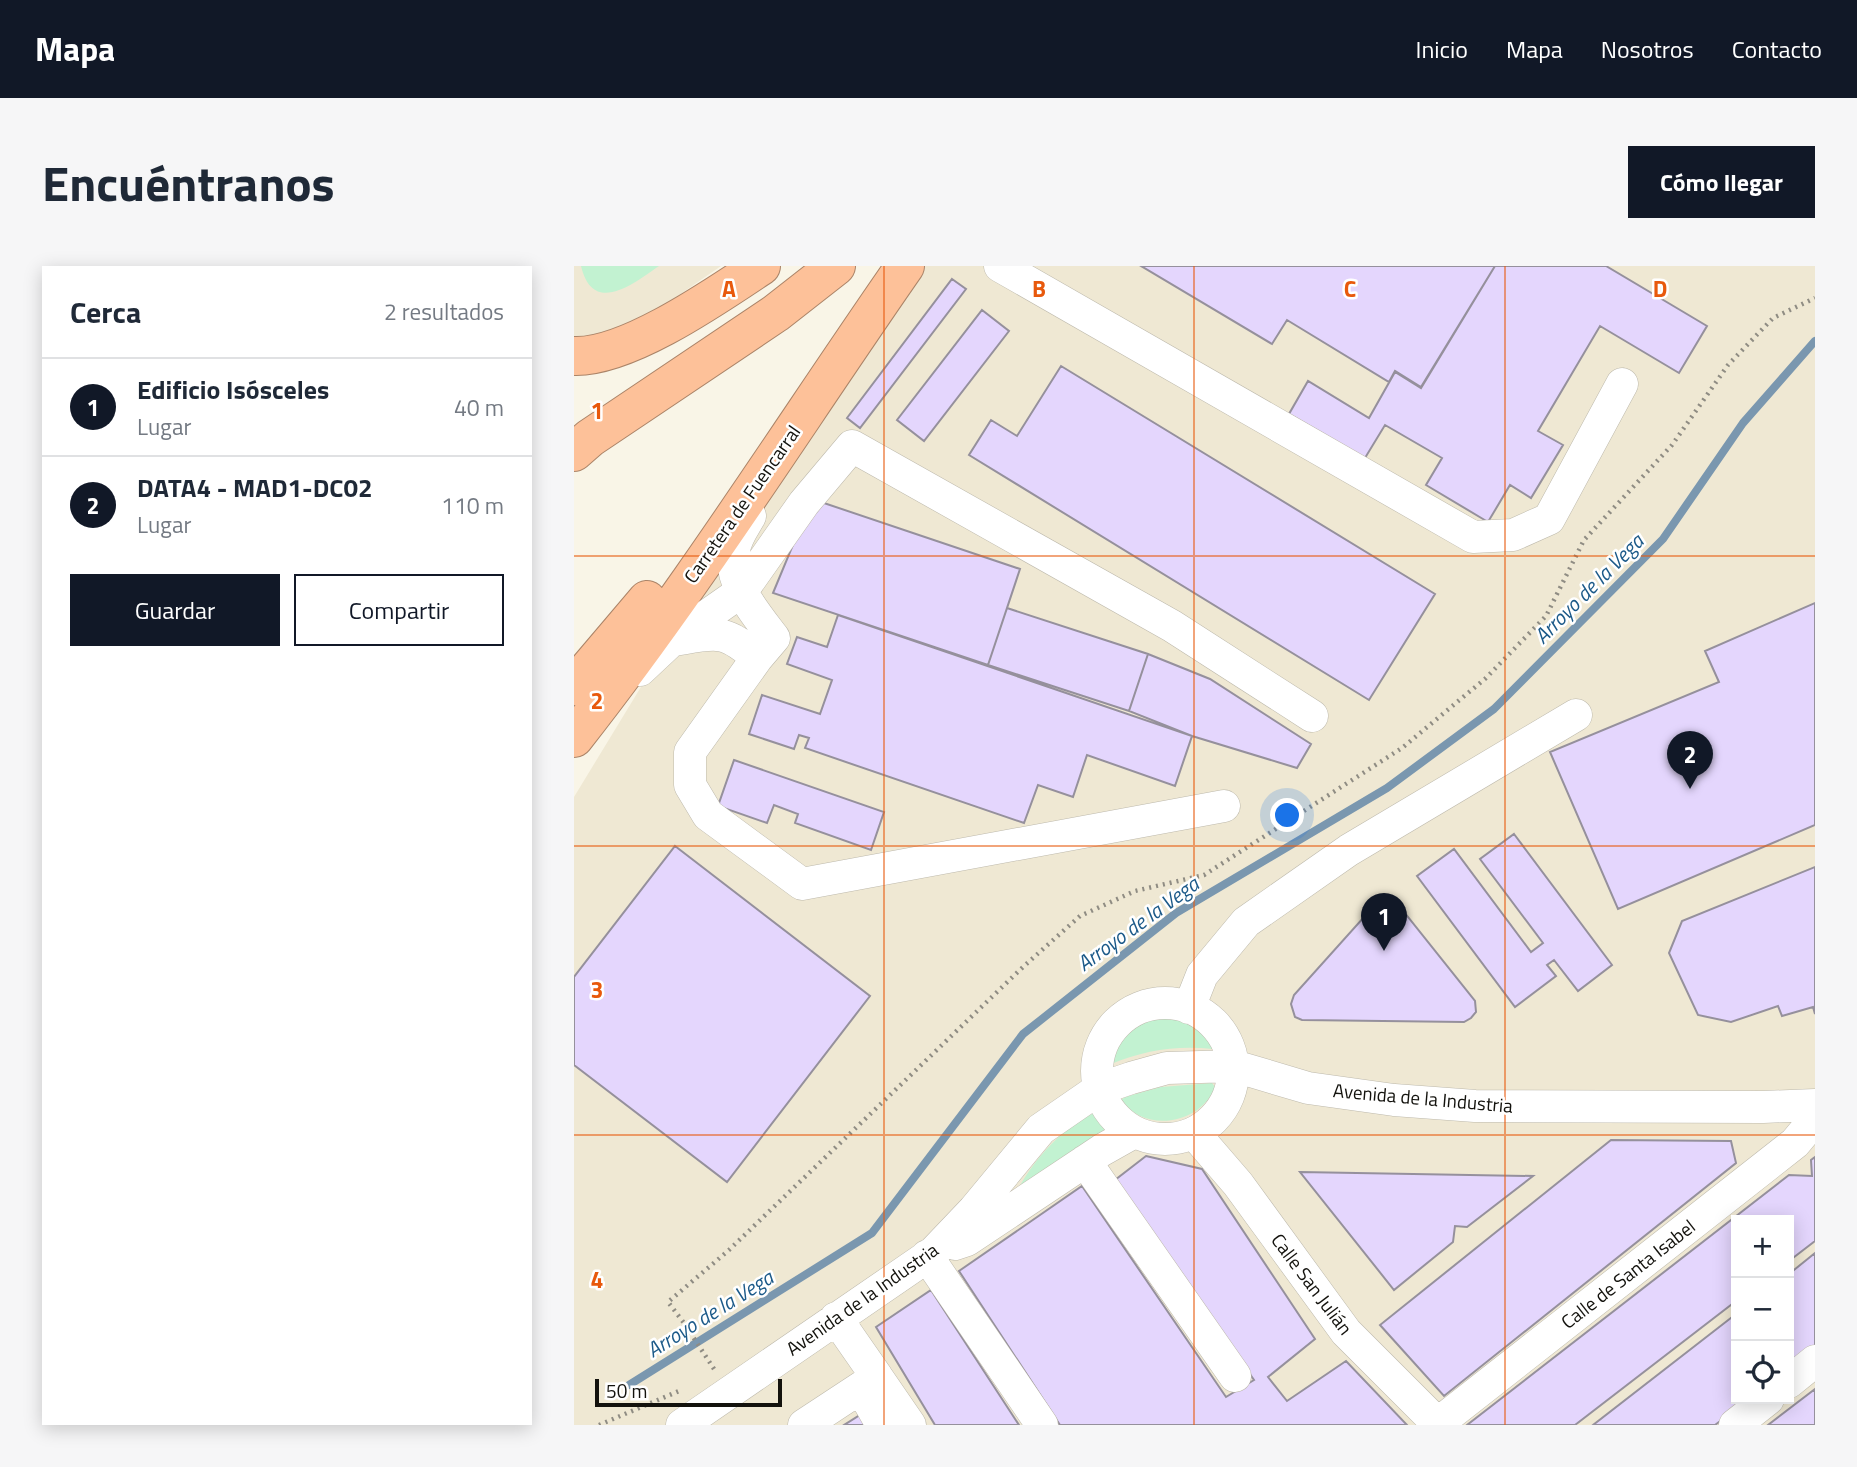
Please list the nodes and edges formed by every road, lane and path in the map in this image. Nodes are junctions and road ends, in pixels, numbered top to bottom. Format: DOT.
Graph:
graph roads {
  1 [pos="836,266"];
  2 [pos="905,266"];
  3 [pos="1000,266"];
  4 [pos="758,267"];
  5 [pos="574,356"];
  6 [pos="825,381"];
  7 [pos="1622,384"];
  8 [pos="574,452"];
  9 [pos="770,467"];
  10 [pos="742,592"];
  11 [pos="672,640"];
  12 [pos="757,658"];
  13 [pos="580,713"];
  14 [pos="1576,715"];
  15 [pos="1312,716"];
  16 [pos="1224,806"];
  17 [pos="1189,1008"];
  18 [pos="1234,1066"];
  19 [pos="1099,1089"];
  20 [pos="1815,1105"];
  21 [pos="1815,1119"];
  22 [pos="1134,1132"];
  23 [pos="1194,1133"];
  24 [pos="1085,1161"];
  25 [pos="931,1254"];
  26 [pos="836,1318"];
  27 [pos="684,1323"];
  28 [pos="1815,1361"];
  29 [pos="714,1369"];
  30 [pos="1235,1376"];
  31 [pos="1794,1378"];
  32 [pos="869,1383"];
  33 [pos="1762,1404"];
  34 [pos="683,1422"];
  35 [pos="599,1425"];
  36 [pos="804,1425"];
  37 [pos="882,1425"];
  38 [pos="910,1425"];
  39 [pos="1042,1425"];
  40 [pos="1438,1425"];
  41 [pos="1735,1425"];
  1 -- 8 [label="highway"];
  2 -- 6 [label="highway, Carretera de Fuencarral"];
  3 -- 7 [label="street"];
  4 -- 5 [label="highway"];
  6 -- 9 [label="highway, Carretera de Fuencarral"];
  6 -- 13 [label="highway"];
  9 -- 10 [label="street"];
  9 -- 13 [label="highway, Carretera de Fuencarral"];
  10 -- 11 [label="street"];
  10 -- 12 [label="street"];
  10 -- 15 [label="street"];
  11 -- 12 [label="street"];
  11 -- 13 [label="street"];
  12 -- 16 [label="street"];
  14 -- 17 [label="street"];
  17 -- 18 [label="street"];
  17 -- 19 [label="street"];
  18 -- 19 [label="street, Avenida de la Industria"];
  18 -- 20 [label="street, Avenida de la Industria"];
  18 -- 23 [label="street"];
  19 -- 22 [label="street"];
  19 -- 25 [label="street, Avenida de la Industria"];
  21 -- 40 [label="street, Calle de Santa Isabel"];
  22 -- 23 [label="street"];
  22 -- 24 [label="street"];
  23 -- 40 [label="street, Calle San Julián"];
  24 -- 25 [label="street"];
  24 -- 30 [label="street"];
  25 -- 26 [label="street, Avenida de la Industria"];
  25 -- 39 [label="street"];
  26 -- 32 [label="street"];
  26 -- 34 [label="street, Avenida de la Industria"];
  27 -- 29 [label="path"];
  28 -- 31 [label="street"];
  32 -- 36 [label="street"];
  32 -- 37 [label="street"];
  32 -- 38 [label="street"];
  33 -- 41 [label="street"];
  34 -- 35 [label="path"];
}
